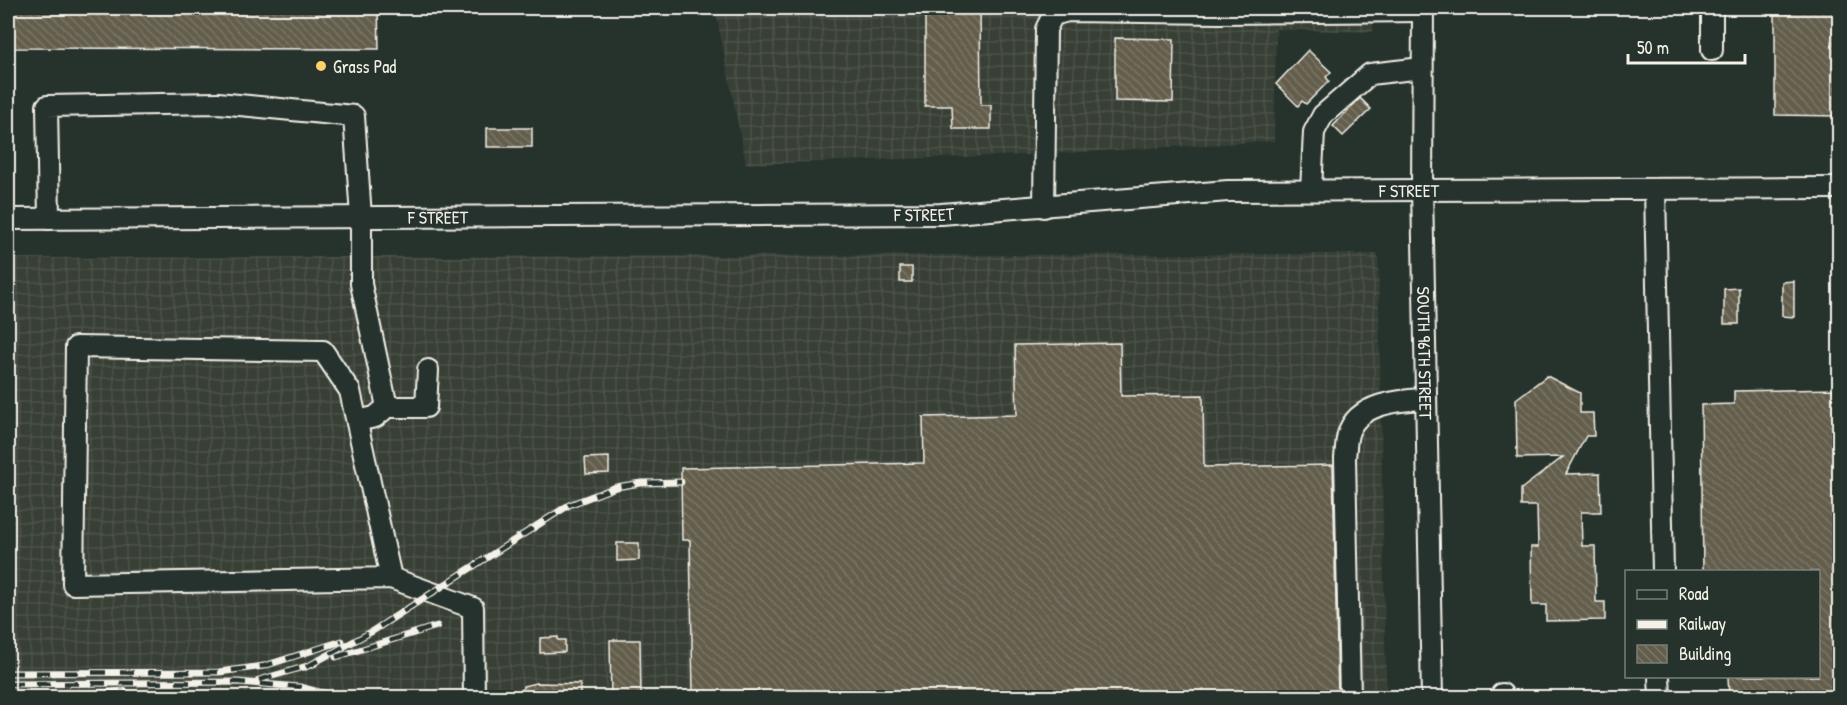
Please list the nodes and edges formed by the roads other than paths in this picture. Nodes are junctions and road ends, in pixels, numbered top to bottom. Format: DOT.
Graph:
graph roads {
  1 [pos="1712,8"];
  2 [pos="1423,9"];
  3 [pos="1219,10"];
  4 [pos="1294,10"];
  5 [pos="1344,10"];
  6 [pos="1054,11"];
  7 [pos="1712,50"];
  8 [pos="1422,68"];
  9 [pos="1839,188"];
  10 [pos="1422,189"];
  11 [pos="1655,189"];
  12 [pos="1311,190"];
  13 [pos="1044,207"];
  14 [pos="361,218"];
  15 [pos="8,219"];
  16 [pos="48,219"];
  17 [pos="428,370"];
  18 [pos="1426,399"];
  19 [pos="387,407"];
  20 [pos="357,421"];
  21 [pos="1663,570"];
  22 [pos="391,578"];
  23 [pos="1659,678"];
  24 [pos="474,698"];
  25 [pos="1350,698"];
  26 [pos="1432,698"];
  27 [pos="1660,698"];
  1 -- 7 [label="street"];
  2 -- 5 [label="street"];
  2 -- 8 [label="street, SOUTH 96TH STREET"];
  3 -- 4 [label="street"];
  3 -- 6 [label="street"];
  4 -- 5 [label="street"];
  6 -- 13 [label="street"];
  8 -- 10 [label="street, SOUTH 96TH STREET"];
  8 -- 12 [label="street"];
  9 -- 11 [label="street, F STREET"];
  10 -- 11 [label="street, F STREET"];
  10 -- 12 [label="street, F STREET"];
  10 -- 18 [label="street, SOUTH 96TH STREET"];
  11 -- 21 [label="street"];
  12 -- 13 [label="street, F STREET"];
  13 -- 14 [label="street, F STREET"];
  14 -- 16 [label="street, F STREET"];
  14 -- 16 [label="street"];
  14 -- 19 [label="street"];
  15 -- 16 [label="street, F STREET"];
  17 -- 19 [label="street"];
  18 -- 25 [label="street"];
  18 -- 26 [label="street, SOUTH 96TH STREET"];
  19 -- 20 [label="street"];
  20 -- 22 [label="street"];
  20 -- 22 [label="street"];
  22 -- 24 [label="street"];
  23 -- 27 [label="street"];
}
